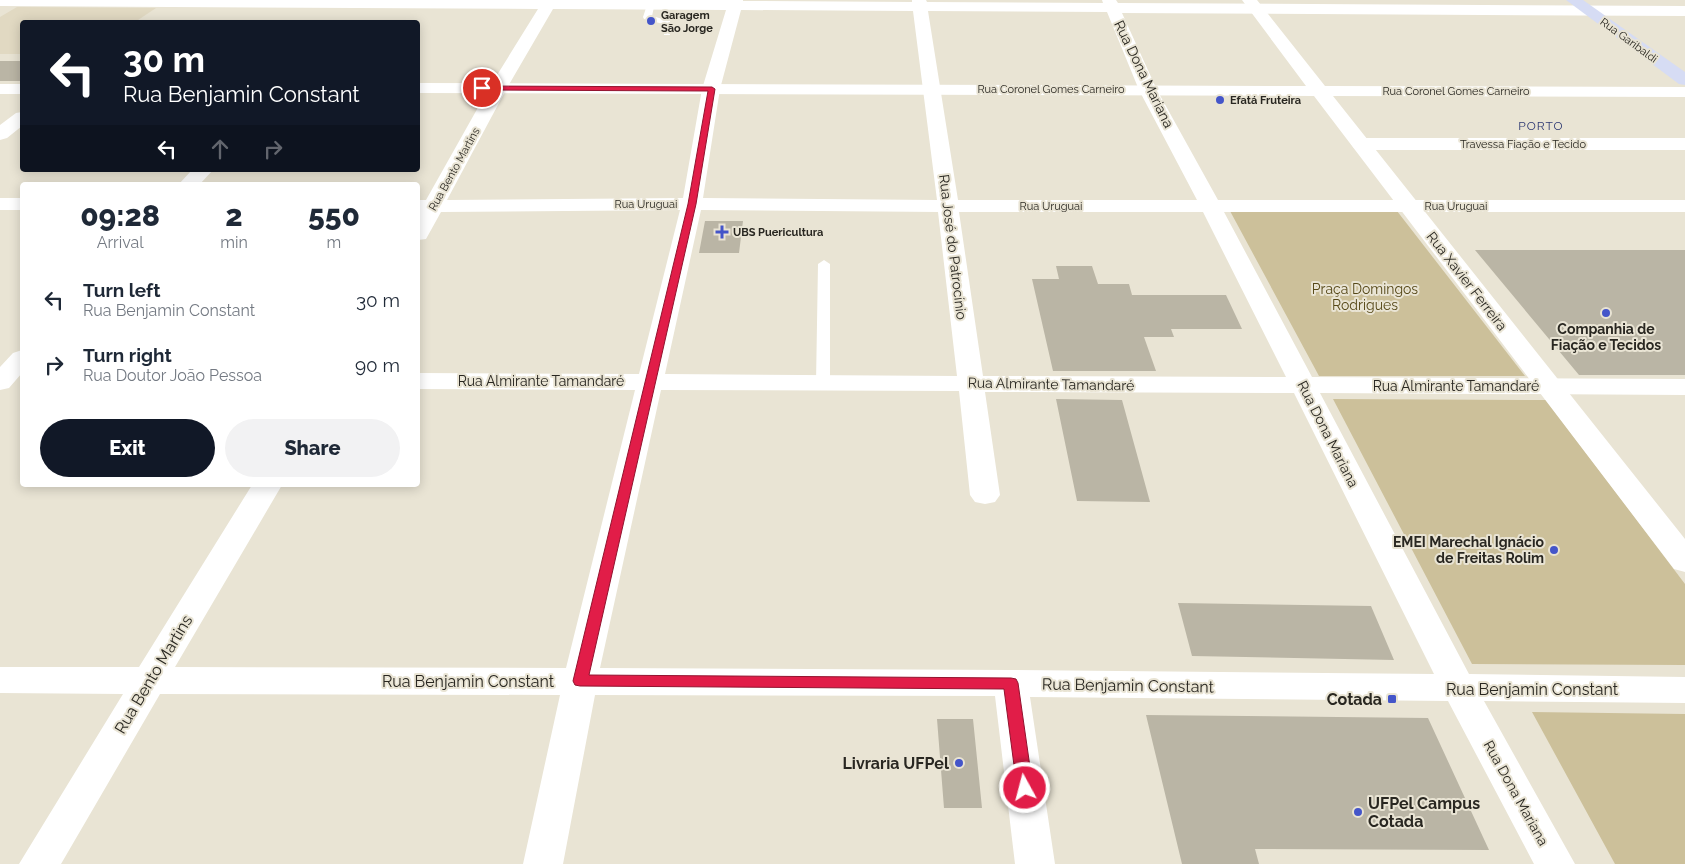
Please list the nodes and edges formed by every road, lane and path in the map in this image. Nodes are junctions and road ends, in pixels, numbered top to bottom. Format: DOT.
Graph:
graph roads {
  1 [pos="1573,0"];
  2 [pos="1,1"];
  3 [pos="179,1"];
  4 [pos="367,2"];
  5 [pos="549,3"];
  6 [pos="735,4"];
  7 [pos="919,4"];
  8 [pos="999,4"];
  9 [pos="1111,4"];
  10 [pos="1253,5"];
  11 [pos="650,6"];
  12 [pos="1588,10"];
  13 [pos="1685,11"];
  14 [pos="354,16"];
  15 [pos="156,18"];
  16 [pos="667,33"];
  17 [pos="1685,80"];
  18 [pos="0,88"];
  19 [pos="20,88"];
  20 [pos="420,88"];
  21 [pos="498,88"];
  22 [pos="712,89"];
  23 [pos="933,89"];
  24 [pos="1148,90"];
  25 [pos="1319,90"];
  26 [pos="1685,92"];
  27 [pos="20,119"];
  28 [pos="0,134"];
  29 [pos="1361,144"];
  30 [pos="1685,144"];
  31 [pos="201,172"];
  32 [pos="191,182"];
  33 [pos="0,204"];
  34 [pos="20,204"];
  35 [pos="692,204"];
  36 [pos="1210,205"];
  37 [pos="426,206"];
  38 [pos="948,206"];
  39 [pos="1409,206"];
  40 [pos="1685,206"];
  41 [pos="420,227"];
  42 [pos="824,264"];
  43 [pos="20,361"];
  44 [pos="6,380"];
  45 [pos="420,381"];
  46 [pos="649,382"];
  47 [pos="823,382"];
  48 [pos="970,383"];
  49 [pos="1303,386"];
  50 [pos="1549,387"];
  51 [pos="1685,387"];
  52 [pos="266,487"];
  53 [pos="985,495"];
  54 [pos="1685,561"];
  55 [pos="0,680"];
  56 [pos="580,681"];
  57 [pos="148,682"];
  58 [pos="1011,683"];
  59 [pos="1459,689"];
  60 [pos="1685,690"];
  61 [pos="38,864"];
  62 [pos="543,864"];
  63 [pos="1035,864"];
  64 [pos="1555,864"];
  1 -- 12 [label="main road, Rua Garibaldi"];
  2 -- 3 [label="street"];
  3 -- 4 [label="street"];
  3 -- 15 [label="street"];
  4 -- 5 [label="street"];
  4 -- 14 [label="street"];
  5 -- 11 [label="street"];
  5 -- 21 [label="street, Rua Bento Martins"];
  6 -- 7 [label="street"];
  6 -- 11 [label="street"];
  6 -- 22 [label="street"];
  7 -- 8 [label="street"];
  7 -- 23 [label="street, Rua José do Patrocínio"];
  8 -- 9 [label="street"];
  9 -- 10 [label="street"];
  9 -- 24 [label="street, Rua Dona Mariana"];
  10 -- 12 [label="street"];
  10 -- 25 [label="street, Rua Xavier Ferreira"];
  11 -- 16 [label="lane"];
  12 -- 13 [label="street"];
  12 -- 17 [label="main road, Rua Garibaldi"];
  18 -- 19 [label="street"];
  20 -- 21 [label="street, Rua Coronel Gomes Carneiro"];
  21 -- 22 [label="street, Rua Coronel Gomes Carneiro"];
  21 -- 37 [label="street, Rua Bento Martins"];
  22 -- 23 [label="street, Rua Coronel Gomes Carneiro"];
  22 -- 35 [label="street"];
  23 -- 24 [label="street, Rua Coronel Gomes Carneiro"];
  23 -- 38 [label="street, Rua José do Patrocínio"];
  24 -- 25 [label="street, Rua Coronel Gomes Carneiro"];
  24 -- 36 [label="street, Rua Dona Mariana"];
  25 -- 26 [label="street, Rua Coronel Gomes Carneiro"];
  25 -- 29 [label="street, Rua Xavier Ferreira"];
  27 -- 28 [label="street"];
  29 -- 30 [label="street, Travessa Fiação e Tecido"];
  29 -- 39 [label="street, Rua Xavier Ferreira"];
  31 -- 32 [label="street"];
  33 -- 34 [label="street"];
  35 -- 37 [label="street, Rua Uruguai"];
  35 -- 38 [label="street, Rua Uruguai"];
  35 -- 46 [label="street"];
  36 -- 38 [label="street, Rua Uruguai"];
  36 -- 39 [label="street, Rua Uruguai"];
  36 -- 49 [label="street, Rua Dona Mariana"];
  37 -- 41 [label="street, Rua Bento Martins"];
  38 -- 48 [label="street, Rua José do Patrocínio"];
  39 -- 40 [label="street, Rua Uruguai"];
  39 -- 50 [label="street, Rua Xavier Ferreira"];
  42 -- 47 [label="lane"];
  43 -- 44 [label="street"];
  45 -- 46 [label="street, Rua Almirante Tamandaré"];
  46 -- 47 [label="street, Rua Almirante Tamandaré"];
  46 -- 56 [label="street"];
  47 -- 48 [label="street, Rua Almirante Tamandaré"];
  48 -- 49 [label="street, Rua Almirante Tamandaré"];
  48 -- 53 [label="street, Rua José do Patrocínio"];
  49 -- 50 [label="street, Rua Almirante Tamandaré"];
  49 -- 59 [label="street, Rua Dona Mariana"];
  50 -- 51 [label="street, Rua Almirante Tamandaré"];
  50 -- 54 [label="street, Rua Xavier Ferreira"];
  52 -- 57 [label="street, Rua Bento Martins"];
  55 -- 57 [label="street, Rua Benjamin Constant"];
  56 -- 57 [label="street, Rua Benjamin Constant"];
  56 -- 58 [label="street, Rua Benjamin Constant"];
  56 -- 62 [label="street"];
  57 -- 61 [label="street, Rua Bento Martins"];
  58 -- 59 [label="street, Rua Benjamin Constant"];
  58 -- 63 [label="street"];
  59 -- 60 [label="street, Rua Benjamin Constant"];
  59 -- 64 [label="street, Rua Dona Mariana"];
}
